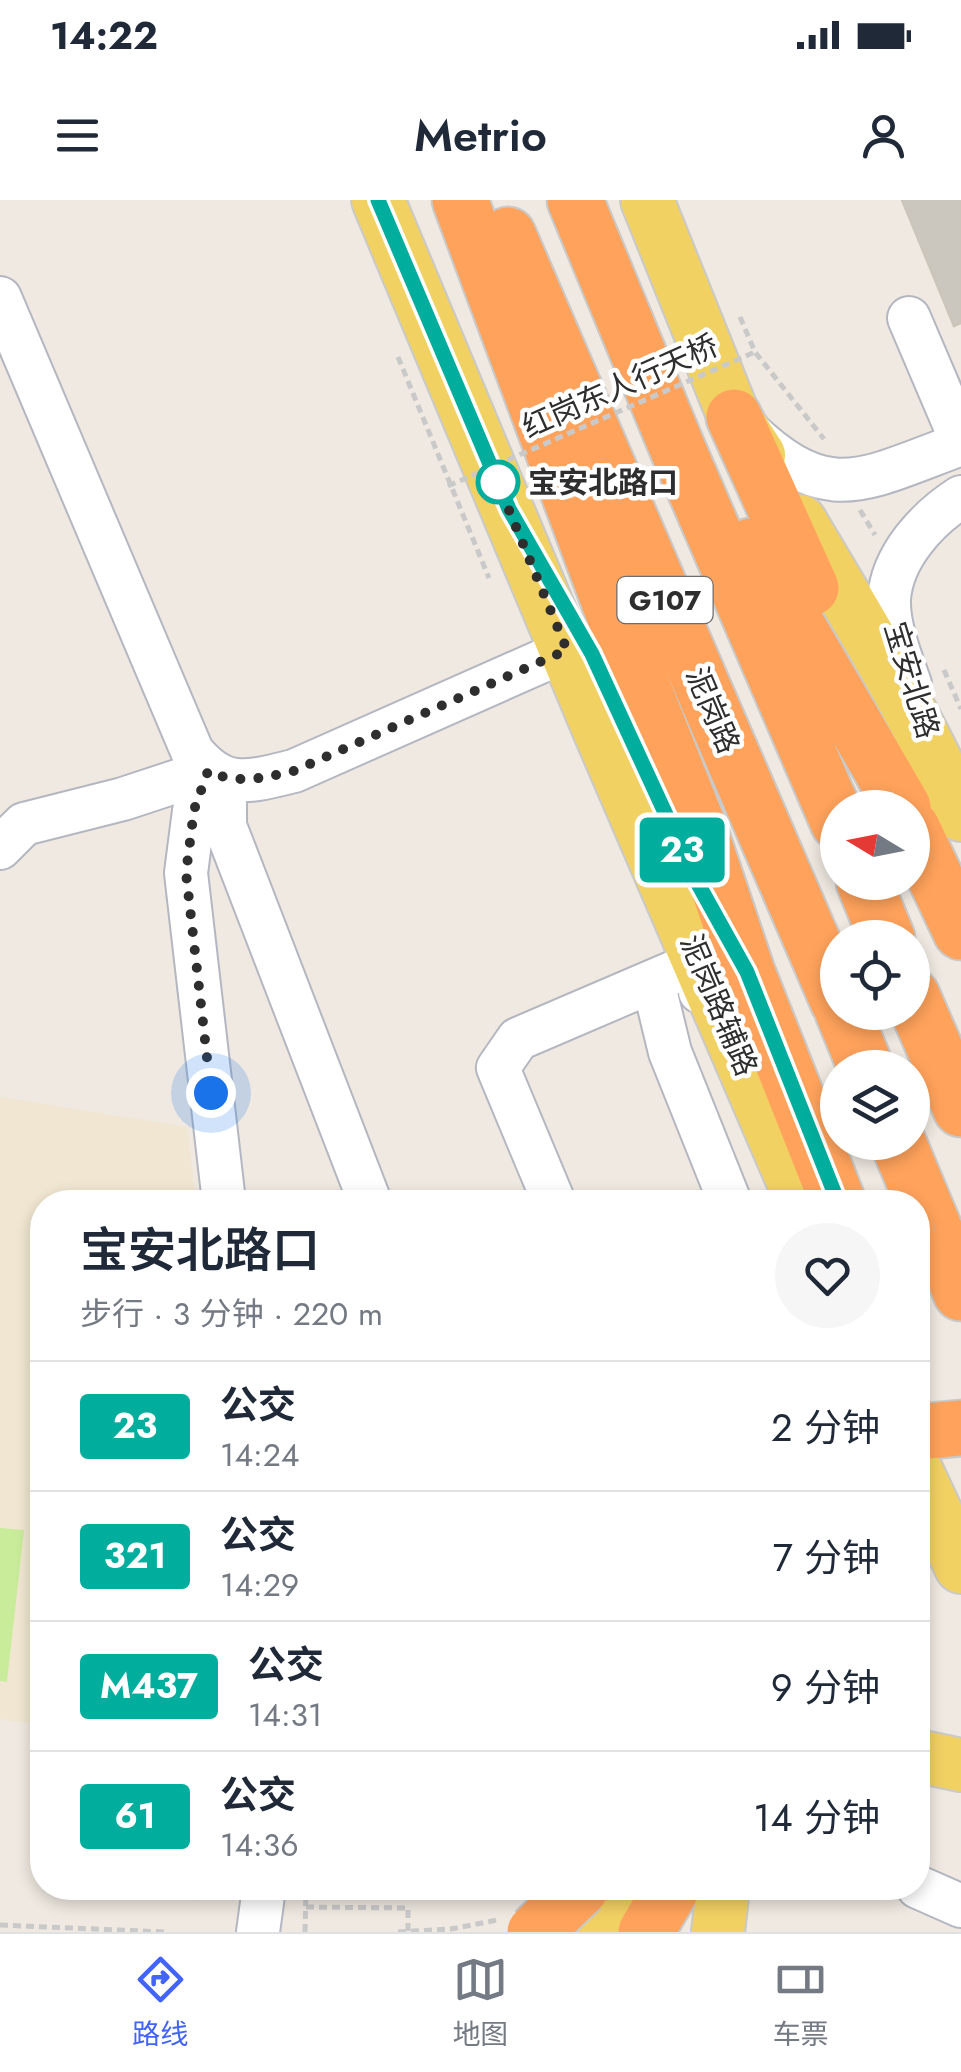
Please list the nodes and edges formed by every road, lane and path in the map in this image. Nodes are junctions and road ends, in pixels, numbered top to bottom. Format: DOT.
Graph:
graph roads {
  1 [pos="378,200"];
  2 [pos="460,200"];
  3 [pos="493,200"];
  4 [pos="575,200"];
  5 [pos="648,200"];
  6 [pos="0,298"];
  7 [pos="740,315"];
  8 [pos="910,318"];
  9 [pos="755,352"];
  10 [pos="744,355"];
  11 [pos="398,364"];
  12 [pos="743,395"];
  13 [pos="825,440"];
  14 [pos="961,442"];
  15 [pos="676,445"];
  16 [pos="448,486"];
  17 [pos="961,497"];
  18 [pos="856,503"];
  19 [pos="509,509"];
  20 [pos="878,540"];
  21 [pos="491,583"];
  22 [pos="567,650"];
  23 [pos="216,775"];
  24 [pos="824,790"];
  25 [pos="893,790"];
  26 [pos="896,790"];
  27 [pos="951,792"];
  28 [pos="0,848"];
  29 [pos="930,866"];
  30 [pos="961,932"];
  31 [pos="820,958"];
  32 [pos="724,967"];
  33 [pos="653,982"];
  34 [pos="927,1030"];
  35 [pos="961,1109"];
  36 [pos="906,1160"];
  37 [pos="223,1190"];
  38 [pos="365,1190"];
  39 [pos="549,1190"];
  40 [pos="725,1190"];
  41 [pos="769,1190"];
  42 [pos="798,1190"];
  43 [pos="832,1190"];
  44 [pos="918,1190"];
  45 [pos="930,1219"];
  46 [pos="961,1293"];
  47 [pos="961,1428"];
  48 [pos="930,1431"];
  49 [pos="930,1500"];
  50 [pos="961,1567"];
  51 [pos="930,1759"];
  52 [pos="961,1765"];
  53 [pos="930,1892"];
  54 [pos="262,1900"];
  55 [pos="306,1900"];
  56 [pos="563,1900"];
  57 [pos="579,1900"];
  58 [pos="624,1900"];
  59 [pos="665,1900"];
  60 [pos="685,1900"];
  61 [pos="722,1900"];
  62 [pos="306,1906"];
  63 [pos="961,1906"];
  64 [pos="0,1925"];
  65 [pos="522,1928"];
  66 [pos="408,1931"];
  67 [pos="165,1932"];
  68 [pos="258,1932"];
  69 [pos="305,1932"];
  70 [pos="398,1932"];
  71 [pos="582,1932"];
  72 [pos="646,1932"];
  73 [pos="682,1932"];
  74 [pos="718,1932"];
  1 -- 19 [label="main road, 泥岗路辅路"];
  2 -- 32 [label="highway"];
  3 -- 31 [label="highway, 泥岗路 / G107"];
  4 -- 15 [label="highway, G107"];
  5 -- 12 [label="main road"];
  6 -- 23 [label="street"];
  7 -- 9 [label="path"];
  8 -- 14 [label="street"];
  9 -- 13 [label="path"];
  9 -- 16 [label="path, 红岗东人行天桥, bridge"];
  10 -- 12 [label="path"];
  11 -- 16 [label="path"];
  12 -- 14 [label="street"];
  12 -- 26 [label="highway"];
  12 -- 27 [label="main road"];
  15 -- 24 [label="highway, G107"];
  15 -- 25 [label="highway"];
  16 -- 21 [label="path"];
  17 -- 27 [label="street, 宝安北路"];
  18 -- 20 [label="path"];
  19 -- 22 [label="main road, 泥岗路辅路"];
  19 -- 32 [label="main road"];
  22 -- 23 [label="street"];
  22 -- 32 [label="main road, 泥岗路辅路"];
  23 -- 28 [label="street"];
  23 -- 37 [label="street"];
  23 -- 38 [label="street"];
  29 -- 30 [label="highway"];
  32 -- 33 [label="street"];
  32 -- 41 [label="street"];
  32 -- 42 [label="main road, 泥岗路辅路"];
  32 -- 43 [label="highway"];
  33 -- 39 [label="street"];
  33 -- 40 [label="street"];
  34 -- 35 [label="highway"];
  36 -- 44 [label="highway"];
  45 -- 46 [label="highway"];
  47 -- 48 [label="highway"];
  49 -- 50 [label="main road"];
  51 -- 52 [label="main road"];
  53 -- 63 [label="street"];
  54 -- 68 [label="street"];
  55 -- 62 [label="path"];
  56 -- 65 [label="highway, bridge"];
  57 -- 65 [label="street"];
  58 -- 71 [label="main road"];
  59 -- 72 [label="highway"];
  60 -- 73 [label="main road"];
  61 -- 74 [label="main road"];
  62 -- 66 [label="path"];
  62 -- 69 [label="path"];
  64 -- 67 [label="path"];
  65 -- 66 [label="path"];
  66 -- 70 [label="path"];
}
